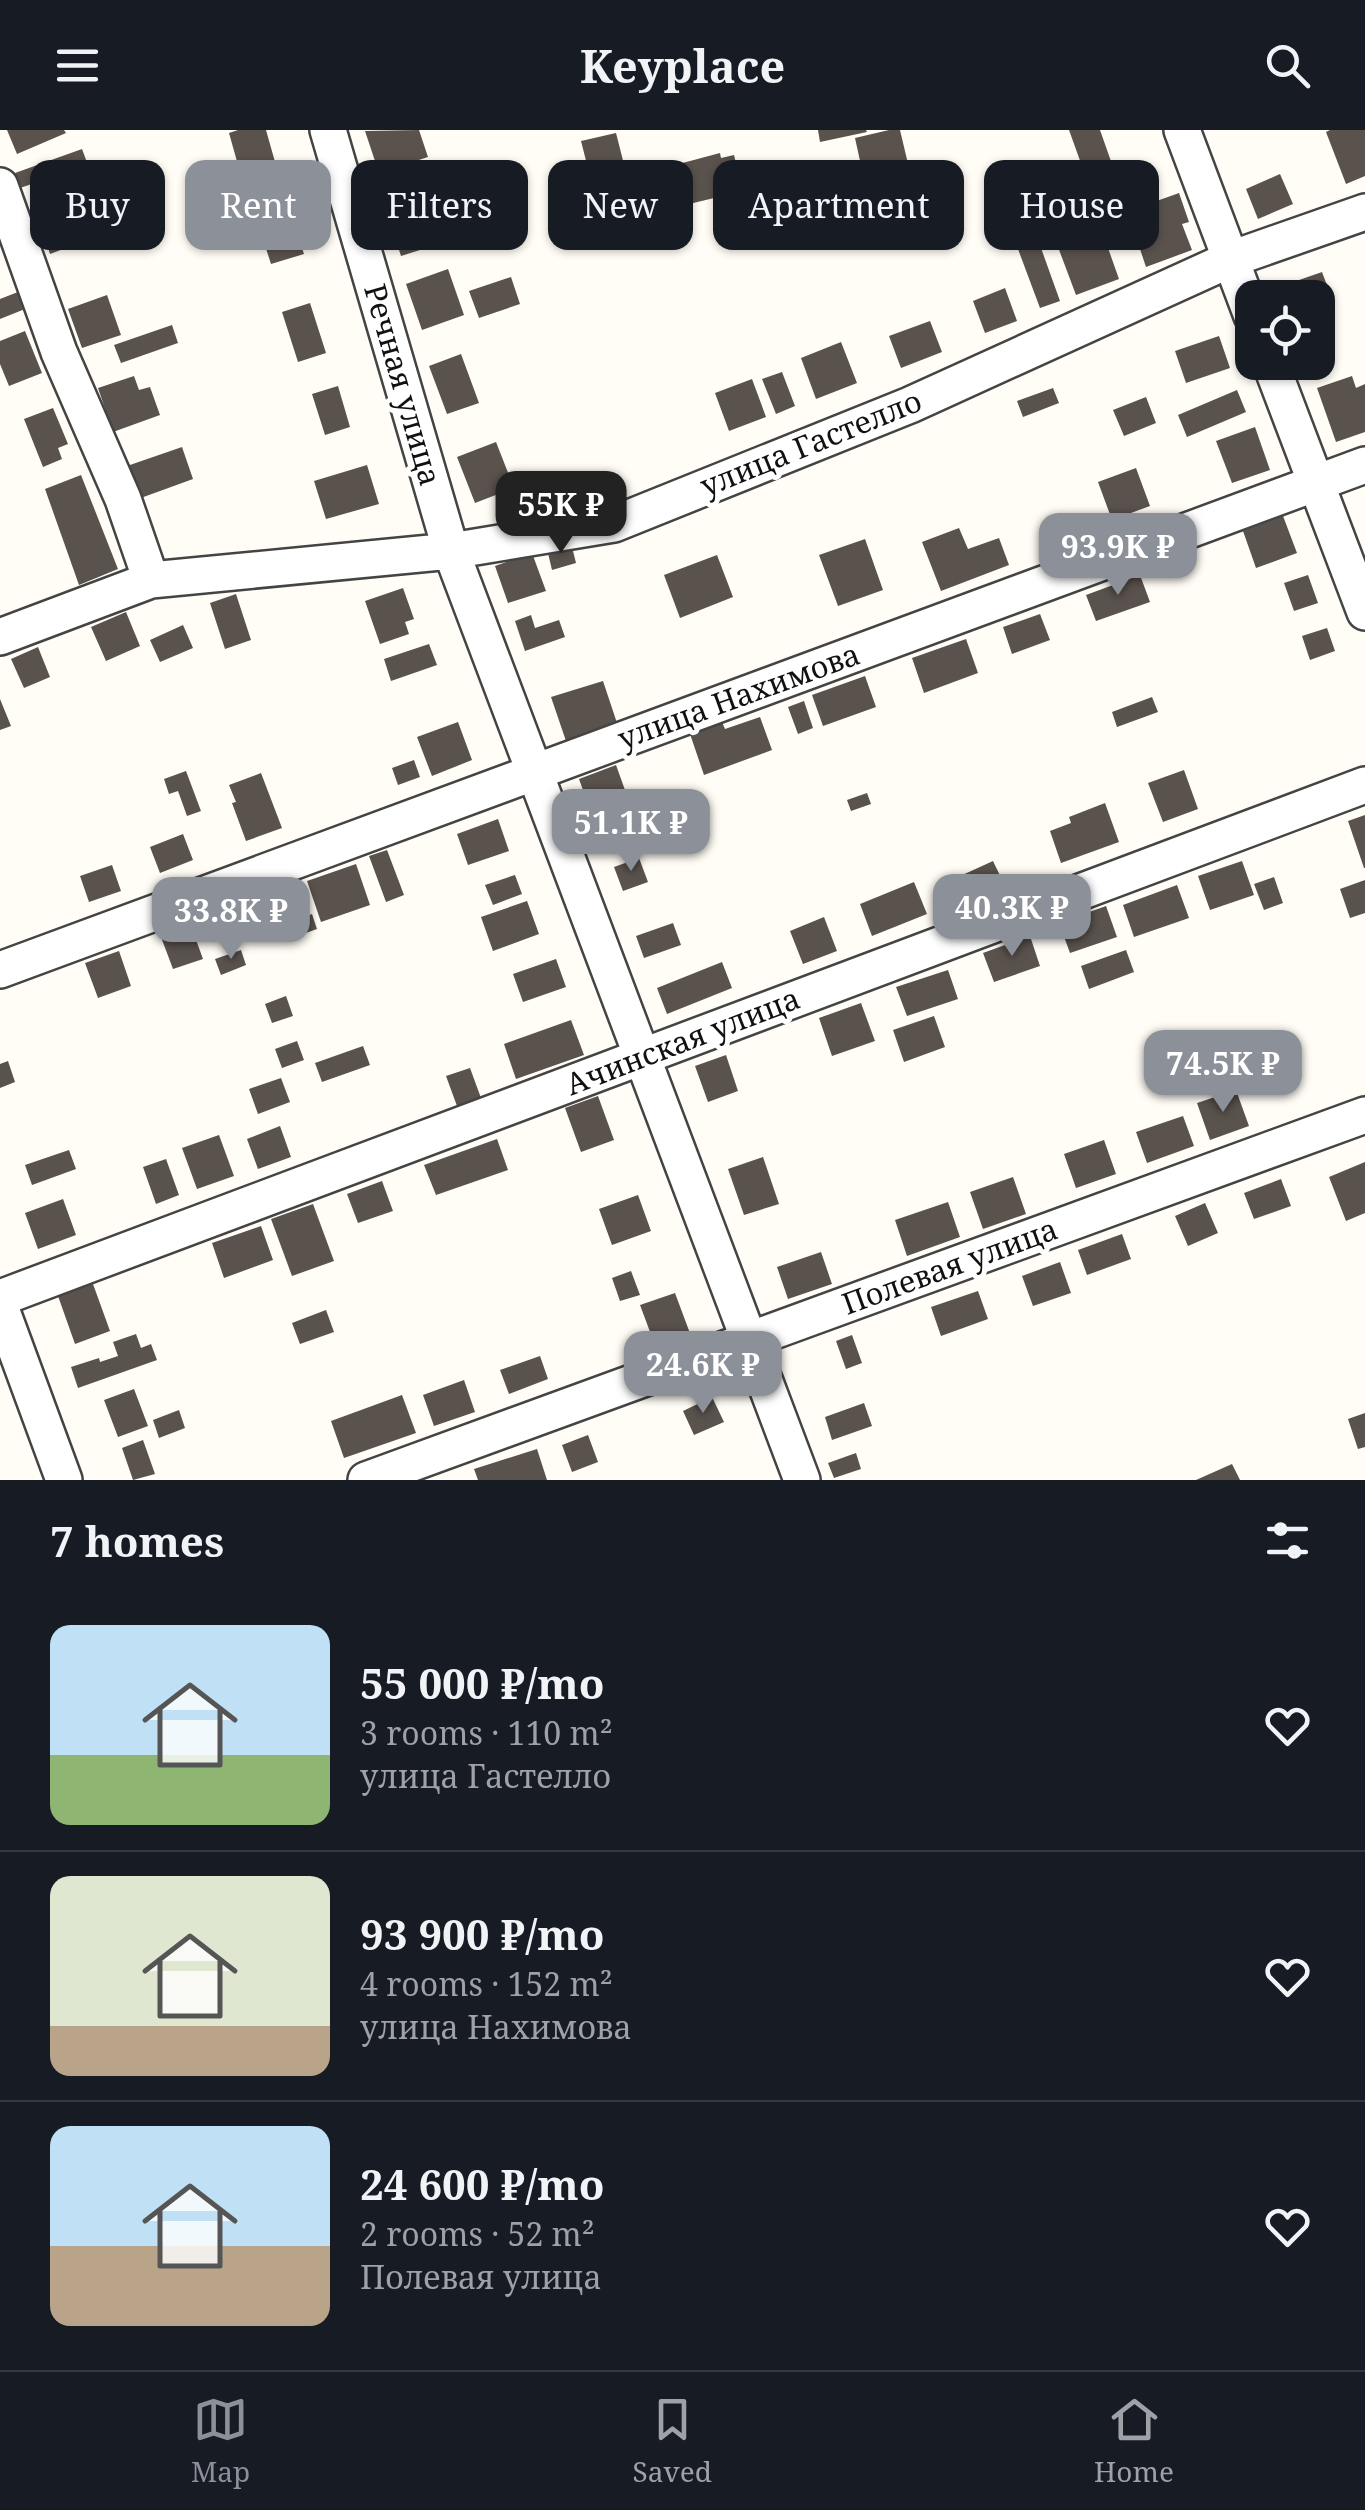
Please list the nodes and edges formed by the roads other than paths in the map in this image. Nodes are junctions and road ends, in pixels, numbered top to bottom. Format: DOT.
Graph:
graph roads {
  1 [pos="328,130"];
  2 [pos="1182,130"];
  3 [pos="0,186"];
  4 [pos="1365,212"];
  5 [pos="1231,260"];
  6 [pos="1238,280"];
  7 [pos="1277,380"];
  8 [pos="1365,465"];
  9 [pos="1316,483"];
  10 [pos="451,551"];
  11 [pos="151,580"];
  12 [pos="1365,612"];
  13 [pos="0,637"];
  14 [pos="534,773"];
  15 [pos="1365,785"];
  16 [pos="0,970"];
  17 [pos="641,1058"];
  18 [pos="1365,1116"];
  19 [pos="0,1298"];
  20 [pos="0,1306"];
  21 [pos="751,1340"];
  22 [pos="64,1480"];
  23 [pos="366,1480"];
  24 [pos="802,1480"];
  1 -- 10 [label="street, Речная улица"];
  2 -- 5 [label="street"];
  3 -- 11 [label="street"];
  4 -- 5 [label="street, улица Гастелло"];
  5 -- 6 [label="street"];
  5 -- 10 [label="street, улица Гастелло"];
  7 -- 9 [label="street"];
  8 -- 9 [label="street, улица Нахимова"];
  9 -- 12 [label="street"];
  9 -- 14 [label="street, улица Нахимова"];
  10 -- 11 [label="street, улица Гастелло"];
  10 -- 14 [label="street, Речная улица"];
  11 -- 13 [label="street, улица Гастелло"];
  14 -- 16 [label="street, улица Нахимова"];
  14 -- 17 [label="street, Речная улица"];
  15 -- 17 [label="street, Ачинская улица"];
  17 -- 19 [label="street, Ачинская улица"];
  17 -- 21 [label="street, Речная улица"];
  18 -- 21 [label="street, Полевая улица"];
  20 -- 22 [label="street"];
  21 -- 23 [label="street, Полевая улица"];
  21 -- 24 [label="street, Речная улица"];
}
